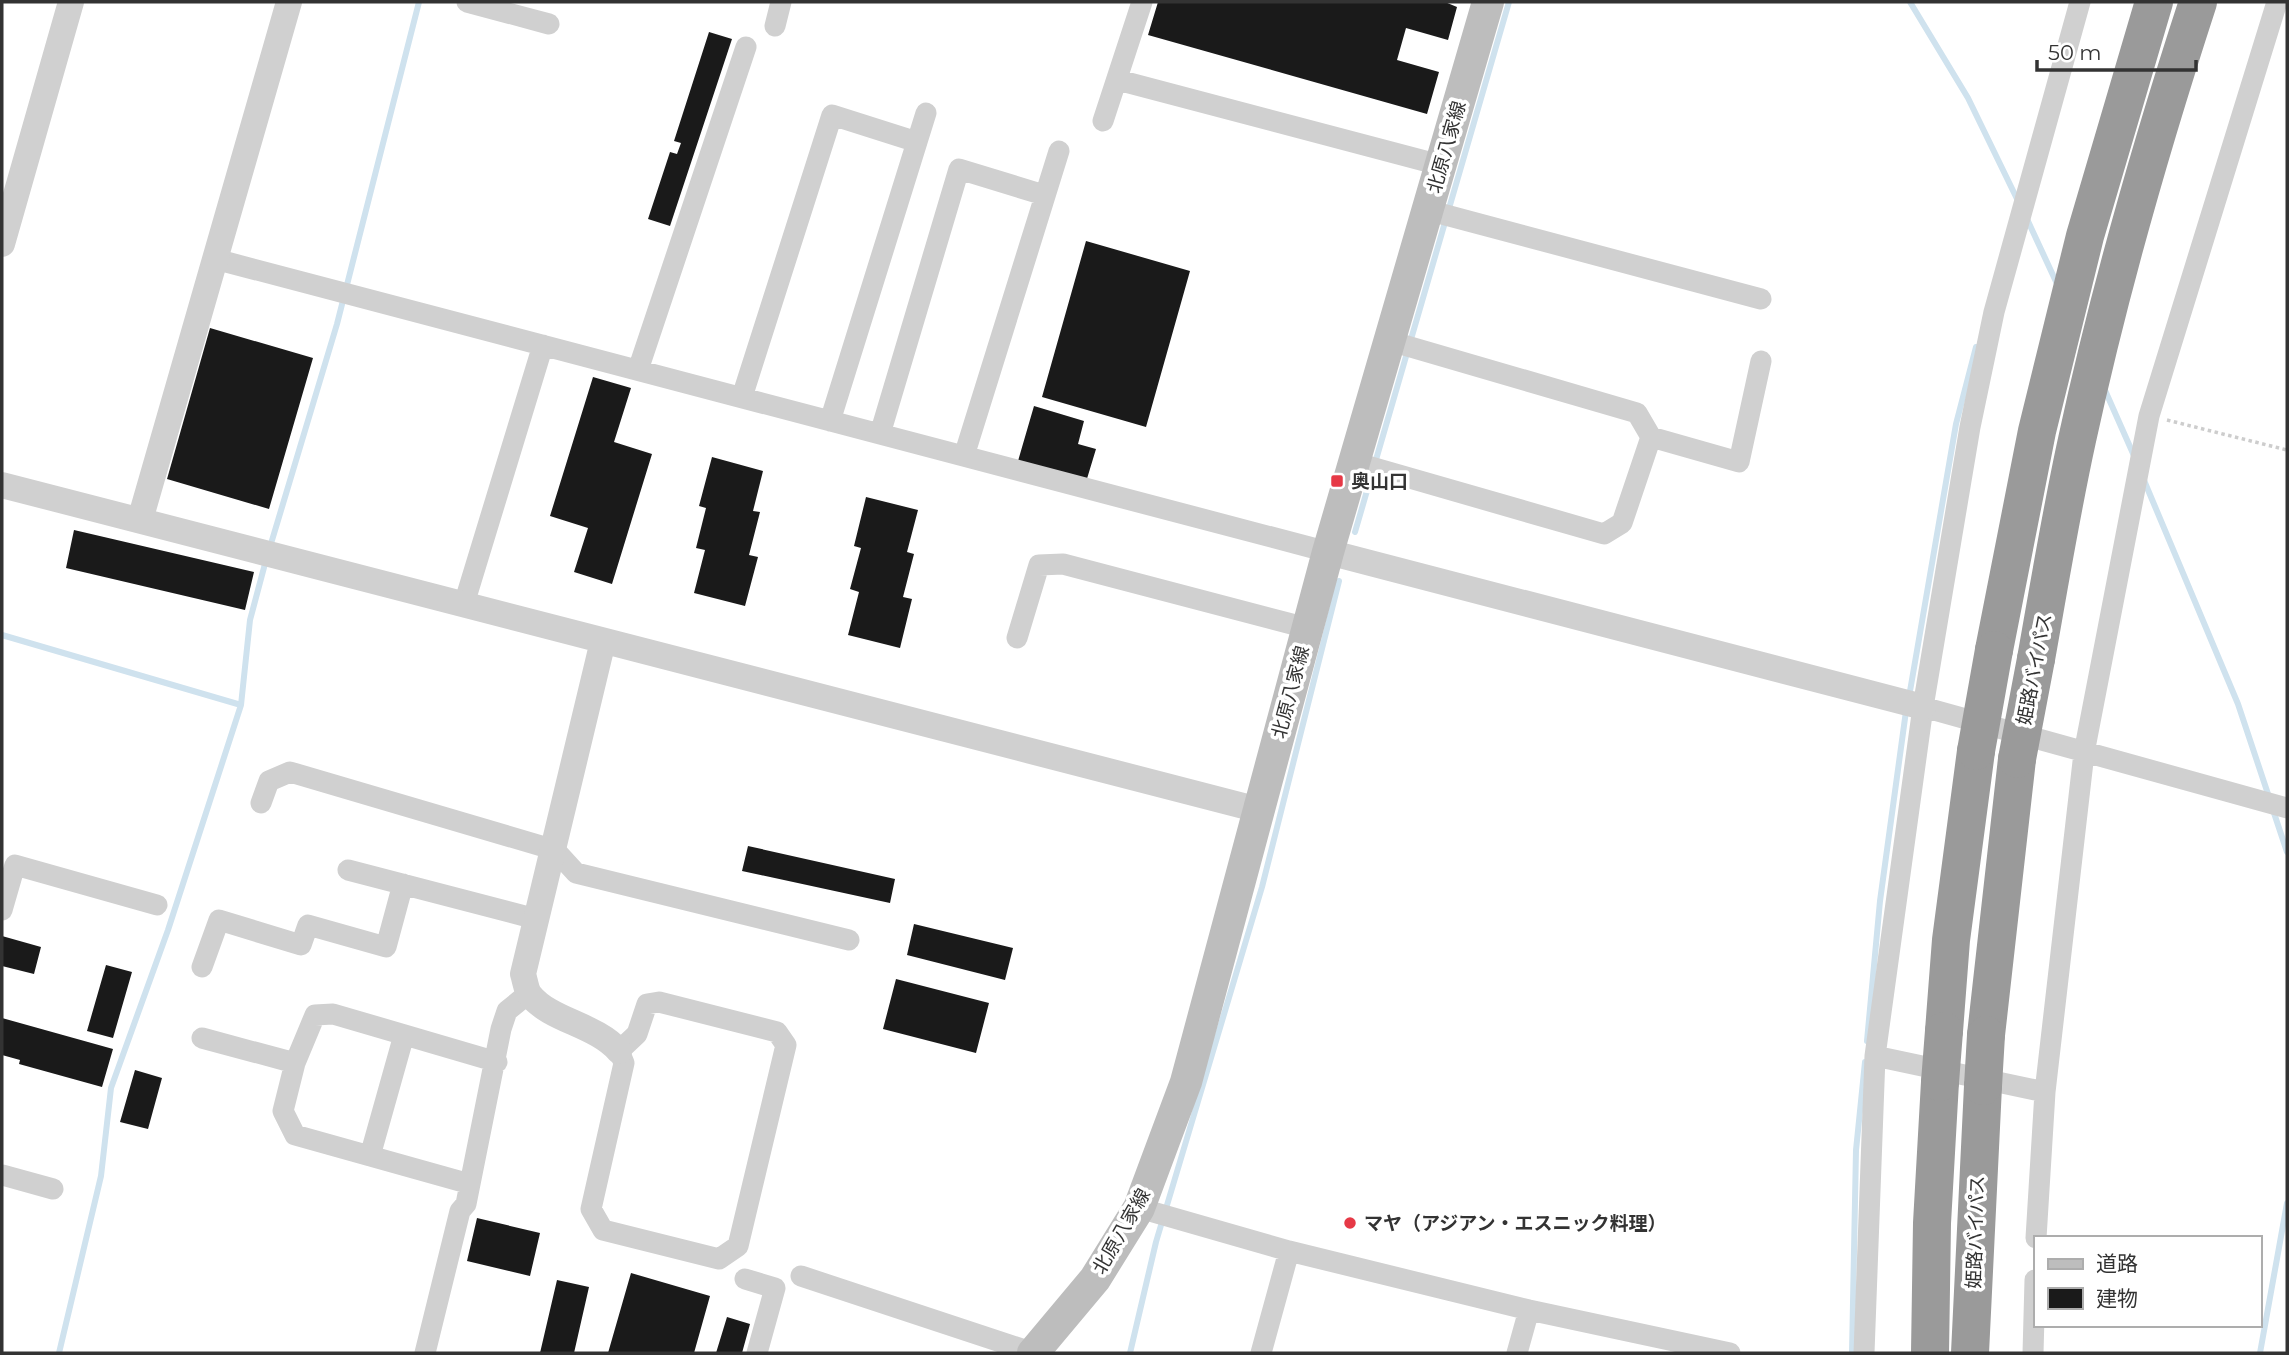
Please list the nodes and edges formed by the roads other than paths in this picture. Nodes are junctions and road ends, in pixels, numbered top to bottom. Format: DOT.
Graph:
graph roads {
  1 [pos="71,2"];
  2 [pos="289,2"];
  3 [pos="782,2"];
  4 [pos="1142,2"];
  5 [pos="1488,2"];
  6 [pos="2080,2"];
  7 [pos="2154,2"];
  8 [pos="2198,2"];
  9 [pos="2277,2"];
  10 [pos="476,3"];
  11 [pos="549,23"];
  12 [pos="775,26"];
  13 [pos="746,47"];
  14 [pos="1118,80"];
  15 [pos="926,113"];
  16 [pos="1103,121"];
  17 [pos="917,142"];
  18 [pos="1059,151"];
  19 [pos="1440,165"];
  20 [pos="1044,195"];
  21 [pos="1427,210"];
  22 [pos="2,244"];
  23 [pos="215,259"];
  24 [pos="1761,299"];
  25 [pos="543,345"];
  26 [pos="1405,345"];
  27 [pos="1761,360"];
  28 [pos="638,370"];
  29 [pos="742,397"];
  30 [pos="830,421"];
  31 [pos="880,434"];
  32 [pos="1651,437"];
  33 [pos="964,456"];
  34 [pos="1368,466"];
  35 [pos="2,485"];
  36 [pos="140,520"];
  37 [pos="1328,552"];
  38 [pos="464,604"];
  39 [pos="1307,628"];
  40 [pos="1017,638"];
  41 [pos="603,641"];
  42 [pos="1923,707"];
  43 [pos="2084,753"];
  44 [pos="261,803"];
  45 [pos="2287,808"];
  46 [pos="1259,810"];
  47 [pos="555,850"];
  48 [pos="348,870"];
  49 [pos="403,884"];
  50 [pos="158,905"];
  51 [pos="2,911"];
  52 [pos="536,919"];
  53 [pos="849,940"];
  54 [pos="202,967"];
  55 [pos="528,993"];
  56 [pos="404,1035"];
  57 [pos="202,1038"];
  58 [pos="619,1051"];
  59 [pos="1875,1056"];
  60 [pos="497,1062"];
  61 [pos="295,1063"];
  62 [pos="2045,1092"];
  63 [pos="370,1156"];
  64 [pos="2,1175"];
  65 [pos="470,1184"];
  66 [pos="53,1189"];
  67 [pos="1139,1208"];
  68 [pos="2036,1236"];
  69 [pos="1289,1251"];
  70 [pos="801,1276"];
  71 [pos="746,1279"];
  72 [pos="1529,1310"];
  73 [pos="2034,1316"];
  74 [pos="425,1353"];
  75 [pos="757,1353"];
  76 [pos="1033,1353"];
  77 [pos="1261,1353"];
  78 [pos="1517,1353"];
  79 [pos="1730,1353"];
  80 [pos="1864,1353"];
  81 [pos="1930,1353"];
  82 [pos="1970,1353"];
  83 [pos="2033,1353"];
  1 -- 22 [label="street"];
  2 -- 23 [label="street"];
  3 -- 12 [label="street"];
  4 -- 14 [label="street"];
  5 -- 19 [label="main road, 北原八家線"];
  6 -- 42 [label="street"];
  7 -- 81 [label="highway, bridge"];
  8 -- 82 [label="highway, 姫路バイパス, bridge"];
  9 -- 43 [label="street"];
  10 -- 11 [label="street"];
  13 -- 28 [label="street"];
  14 -- 16 [label="street"];
  14 -- 19 [label="street"];
  15 -- 17 [label="street"];
  17 -- 29 [label="street"];
  17 -- 30 [label="street"];
  18 -- 20 [label="street"];
  19 -- 21 [label="main road, 北原八家線"];
  20 -- 31 [label="street"];
  20 -- 33 [label="street"];
  21 -- 24 [label="street"];
  21 -- 26 [label="main road, 北原八家線"];
  23 -- 25 [label="street"];
  23 -- 36 [label="street"];
  25 -- 28 [label="street"];
  25 -- 38 [label="street"];
  26 -- 32 [label="street"];
  26 -- 34 [label="main road, 北原八家線"];
  27 -- 32 [label="street"];
  28 -- 29 [label="street"];
  29 -- 30 [label="street"];
  30 -- 31 [label="street"];
  31 -- 33 [label="street"];
  32 -- 34 [label="street"];
  33 -- 37 [label="street"];
  34 -- 37 [label="main road, 北原八家線"];
  35 -- 36 [label="street"];
  36 -- 38 [label="street"];
  37 -- 39 [label="main road, 北原八家線"];
  37 -- 42 [label="street"];
  38 -- 41 [label="street"];
  39 -- 40 [label="street"];
  39 -- 46 [label="main road, 北原八家線"];
  41 -- 46 [label="street"];
  41 -- 47 [label="street"];
  42 -- 43 [label="street"];
  42 -- 59 [label="street"];
  43 -- 45 [label="street"];
  43 -- 62 [label="street"];
  44 -- 47 [label="street"];
  46 -- 67 [label="main road, 北原八家線"];
  47 -- 52 [label="street"];
  47 -- 53 [label="street"];
  48 -- 49 [label="street"];
  49 -- 52 [label="street"];
  49 -- 54 [label="street"];
  50 -- 51 [label="street"];
  52 -- 55 [label="street"];
  55 -- 58 [label="street"];
  55 -- 60 [label="street"];
  56 -- 60 [label="street"];
  56 -- 61 [label="street"];
  56 -- 63 [label="street"];
  57 -- 61 [label="street"];
  58 -- 58 [label="street"];
  59 -- 62 [label="street"];
  59 -- 80 [label="street"];
  60 -- 65 [label="street"];
  61 -- 63 [label="street"];
  62 -- 68 [label="street"];
  63 -- 65 [label="street"];
  64 -- 66 [label="street"];
  65 -- 74 [label="street"];
  67 -- 69 [label="street"];
  67 -- 76 [label="main road, 北原八家線"];
  69 -- 72 [label="street"];
  69 -- 77 [label="street"];
  70 -- 76 [label="street"];
  71 -- 75 [label="street"];
  72 -- 78 [label="street"];
  72 -- 79 [label="street"];
  73 -- 83 [label="street"];
}
